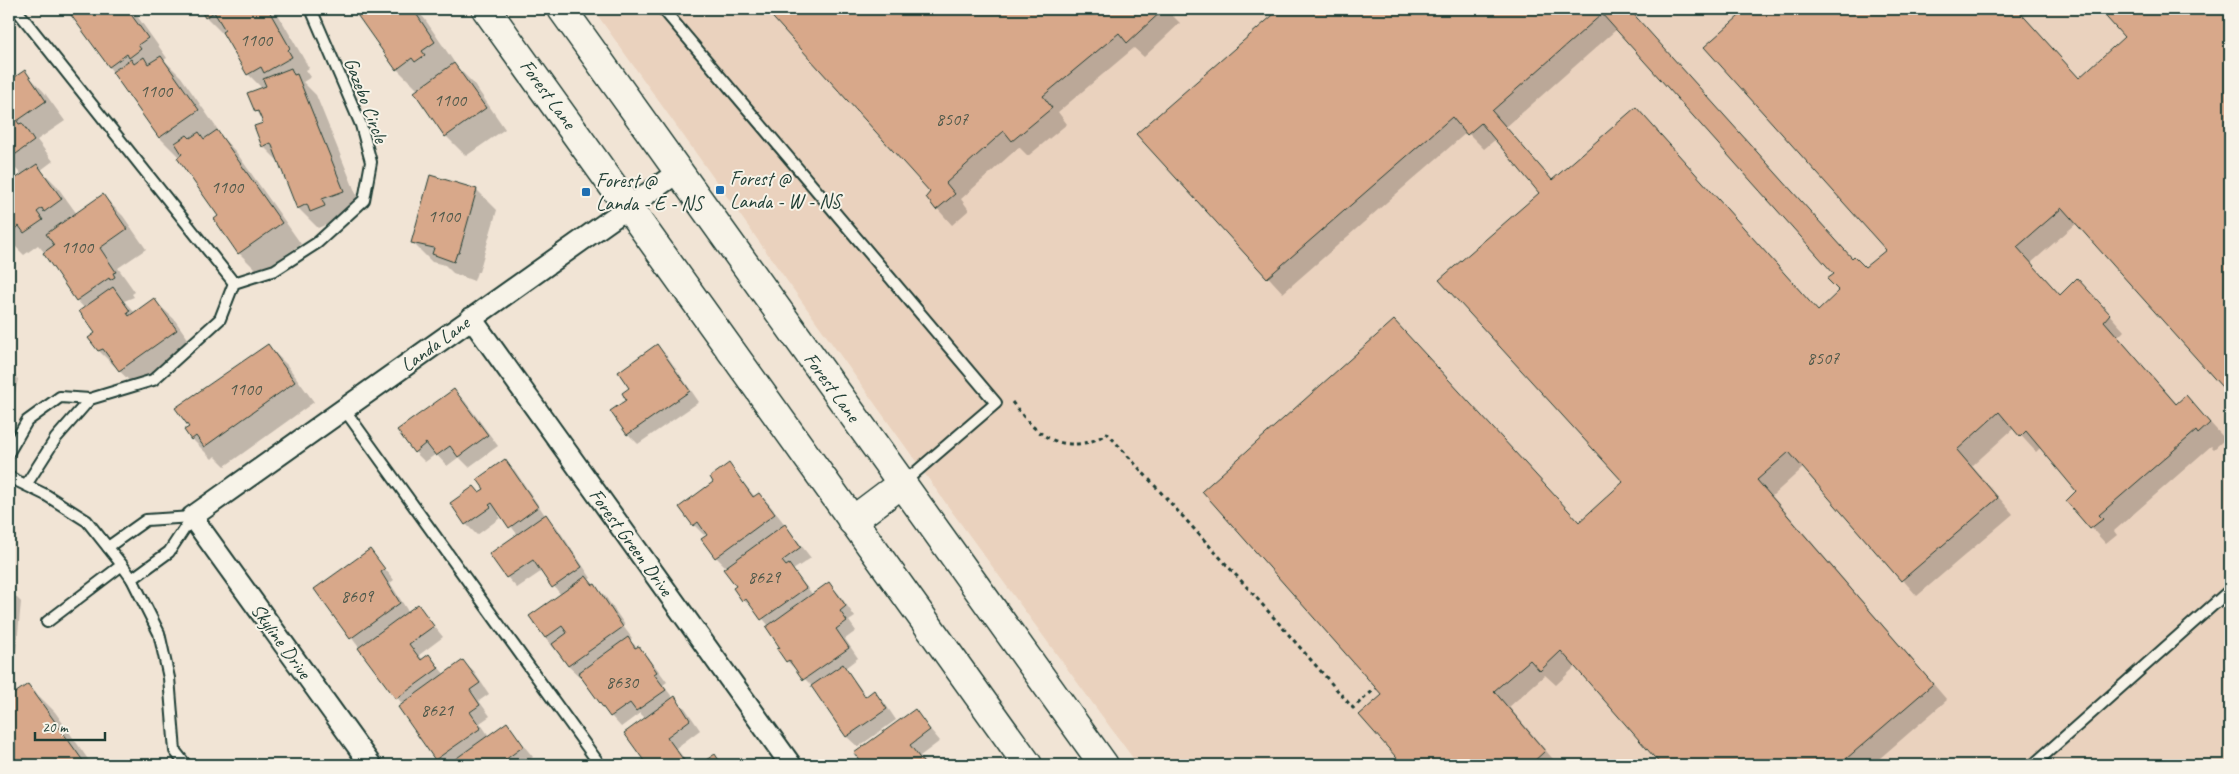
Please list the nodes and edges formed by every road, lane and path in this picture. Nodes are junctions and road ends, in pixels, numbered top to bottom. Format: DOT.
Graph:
graph roads {
  1 [pos="16,9"];
  2 [pos="311,9"];
  3 [pos="486,9"];
  4 [pos="562,9"];
  5 [pos="663,9"];
  6 [pos="678,172"];
  7 [pos="628,207"];
  8 [pos="234,283"];
  9 [pos="471,318"];
  10 [pos="1006,395"];
  11 [pos="90,399"];
  12 [pos="344,408"];
  13 [pos="9,452"];
  14 [pos="9,477"];
  15 [pos="901,484"];
  16 [pos="26,485"];
  17 [pos="192,517"];
  18 [pos="852,521"];
  19 [pos="108,547"];
  20 [pos="122,565"];
  21 [pos="132,579"];
  22 [pos="2230,590"];
  23 [pos="47,622"];
  24 [pos="1376,688"];
  25 [pos="186,765"];
  26 [pos="371,765"];
  27 [pos="600,765"];
  28 [pos="791,765"];
  29 [pos="1028,765"];
  30 [pos="1104,765"];
  31 [pos="2033,765"];
  1 -- 8 [label="lane"];
  2 -- 8 [label="lane, Gazebo Circle"];
  3 -- 7 [label="main road, Forest Lane"];
  4 -- 6 [label="main road, Forest Lane"];
  5 -- 15 [label="lane"];
  6 -- 7 [label="street, Landa Lane"];
  6 -- 15 [label="main road, Forest Lane"];
  7 -- 9 [label="street, Landa Lane"];
  7 -- 18 [label="main road, Forest Lane"];
  8 -- 11 [label="lane"];
  9 -- 12 [label="street, Landa Lane"];
  9 -- 28 [label="street, Forest Green Drive"];
  10 -- 24 [label="path"];
  11 -- 13 [label="lane"];
  11 -- 16 [label="lane"];
  12 -- 17 [label="street, Landa Lane"];
  12 -- 27 [label="lane"];
  14 -- 16 [label="lane"];
  15 -- 18 [label="main road"];
  15 -- 30 [label="main road, Forest Lane"];
  16 -- 19 [label="lane"];
  17 -- 19 [label="lane"];
  17 -- 21 [label="lane"];
  17 -- 26 [label="street, Skyline Drive"];
  18 -- 29 [label="main road, Forest Lane"];
  19 -- 20 [label="lane"];
  20 -- 21 [label="lane"];
  20 -- 23 [label="lane"];
  21 -- 25 [label="lane"];
  22 -- 31 [label="lane"];
}
